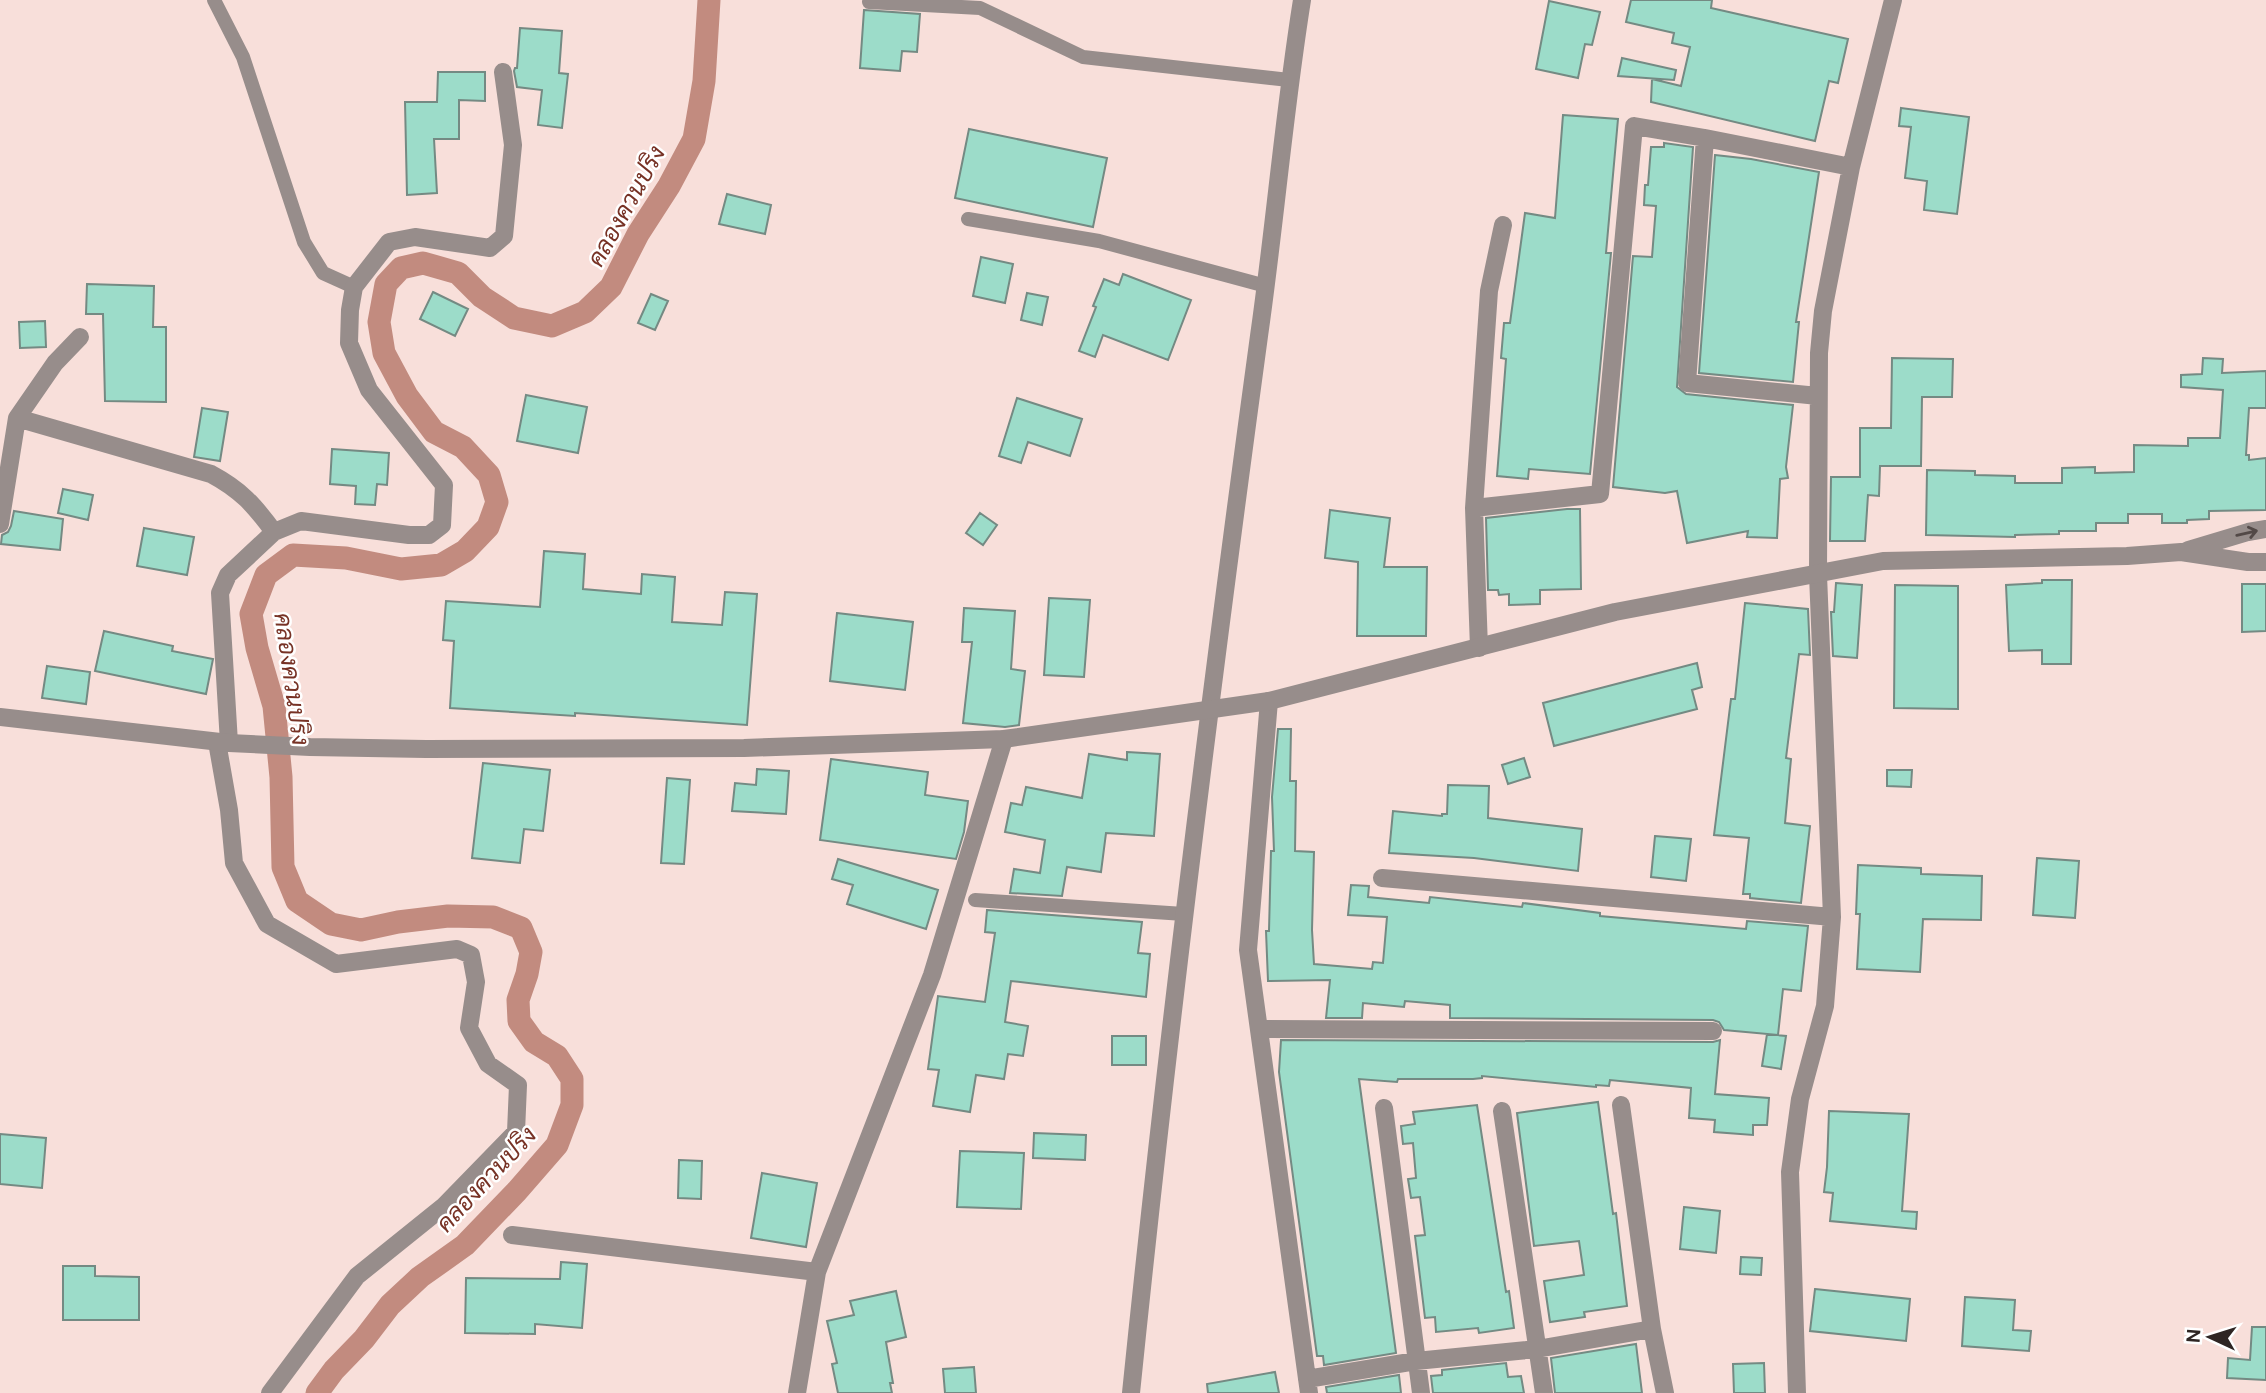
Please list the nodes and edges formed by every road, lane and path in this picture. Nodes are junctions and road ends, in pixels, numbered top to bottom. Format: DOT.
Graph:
graph roads {
  1 [pos="214,0"];
  2 [pos="1302,0"];
  3 [pos="1893,0"];
  4 [pos="869,2"];
  5 [pos="503,72"];
  6 [pos="1289,80"];
  7 [pos="1705,138"];
  8 [pos="1851,167"];
  9 [pos="968,219"];
  10 [pos="1503,225"];
  11 [pos="1266,286"];
  12 [pos="354,287"];
  13 [pos="80,337"];
  14 [pos="1818,396"];
  15 [pos="17,418"];
  16 [pos="1474,508"];
  17 [pos="0,524"];
  18 [pos="2266,529"];
  19 [pos="274,532"];
  20 [pos="2181,552"];
  21 [pos="2266,562"];
  22 [pos="1818,575"];
  23 [pos="1479,648"];
  24 [pos="1269,701"];
  25 [pos="1209,708"];
  26 [pos="0,717"];
  27 [pos="1004,739"];
  28 [pos="225,743"];
  29 [pos="1382,878"];
  30 [pos="975,900"];
  31 [pos="1184,914"];
  32 [pos="1832,917"];
  33 [pos="1259,1029"];
  34 [pos="1713,1031"];
  35 [pos="1622,1105"];
  36 [pos="1384,1108"];
  37 [pos="1502,1111"];
  38 [pos="512,1235"];
  39 [pos="817,1272"];
  40 [pos="1652,1329"];
  41 [pos="1537,1349"];
  42 [pos="1416,1361"];
  43 [pos="1308,1386"];
  44 [pos="270,1393"];
  45 [pos="797,1393"];
  46 [pos="1131,1393"];
  47 [pos="1421,1393"];
  48 [pos="1544,1393"];
  49 [pos="1665,1393"];
  50 [pos="1797,1393"];
  1 -- 12 [label="lane"];
  2 -- 6 [label="street"];
  3 -- 8 [label="street"];
  4 -- 6 [label="lane"];
  5 -- 12 [label="street"];
  6 -- 11 [label="street"];
  7 -- 8 [label="street"];
  7 -- 14 [label="street"];
  7 -- 16 [label="street"];
  8 -- 14 [label="street"];
  9 -- 11 [label="lane"];
  10 -- 16 [label="street"];
  11 -- 25 [label="street"];
  12 -- 19 [label="street"];
  13 -- 15 [label="street"];
  14 -- 22 [label="street"];
  15 -- 17 [label="street"];
  15 -- 19 [label="street"];
  16 -- 23 [label="street"];
  20 -- 18 [label="street, one-way"];
  19 -- 28 [label="street"];
  20 -- 21 [label="street"];
  20 -- 22 [label="street"];
  22 -- 23 [label="street"];
  22 -- 32 [label="street"];
  23 -- 24 [label="street"];
  24 -- 25 [label="street"];
  24 -- 33 [label="street"];
  25 -- 27 [label="street"];
  25 -- 31 [label="street"];
  26 -- 28 [label="street"];
  27 -- 28 [label="street"];
  27 -- 39 [label="street"];
  28 -- 44 [label="street"];
  29 -- 32 [label="street"];
  30 -- 31 [label="lane"];
  31 -- 46 [label="street"];
  32 -- 50 [label="street"];
  33 -- 34 [label="street"];
  33 -- 43 [label="street"];
  35 -- 40 [label="street"];
  36 -- 42 [label="street"];
  37 -- 41 [label="street"];
  38 -- 39 [label="street"];
  39 -- 45 [label="street"];
  40 -- 41 [label="street"];
  40 -- 49 [label="street"];
  41 -- 42 [label="street"];
  41 -- 48 [label="street"];
  42 -- 43 [label="street"];
  42 -- 47 [label="street"];
}
